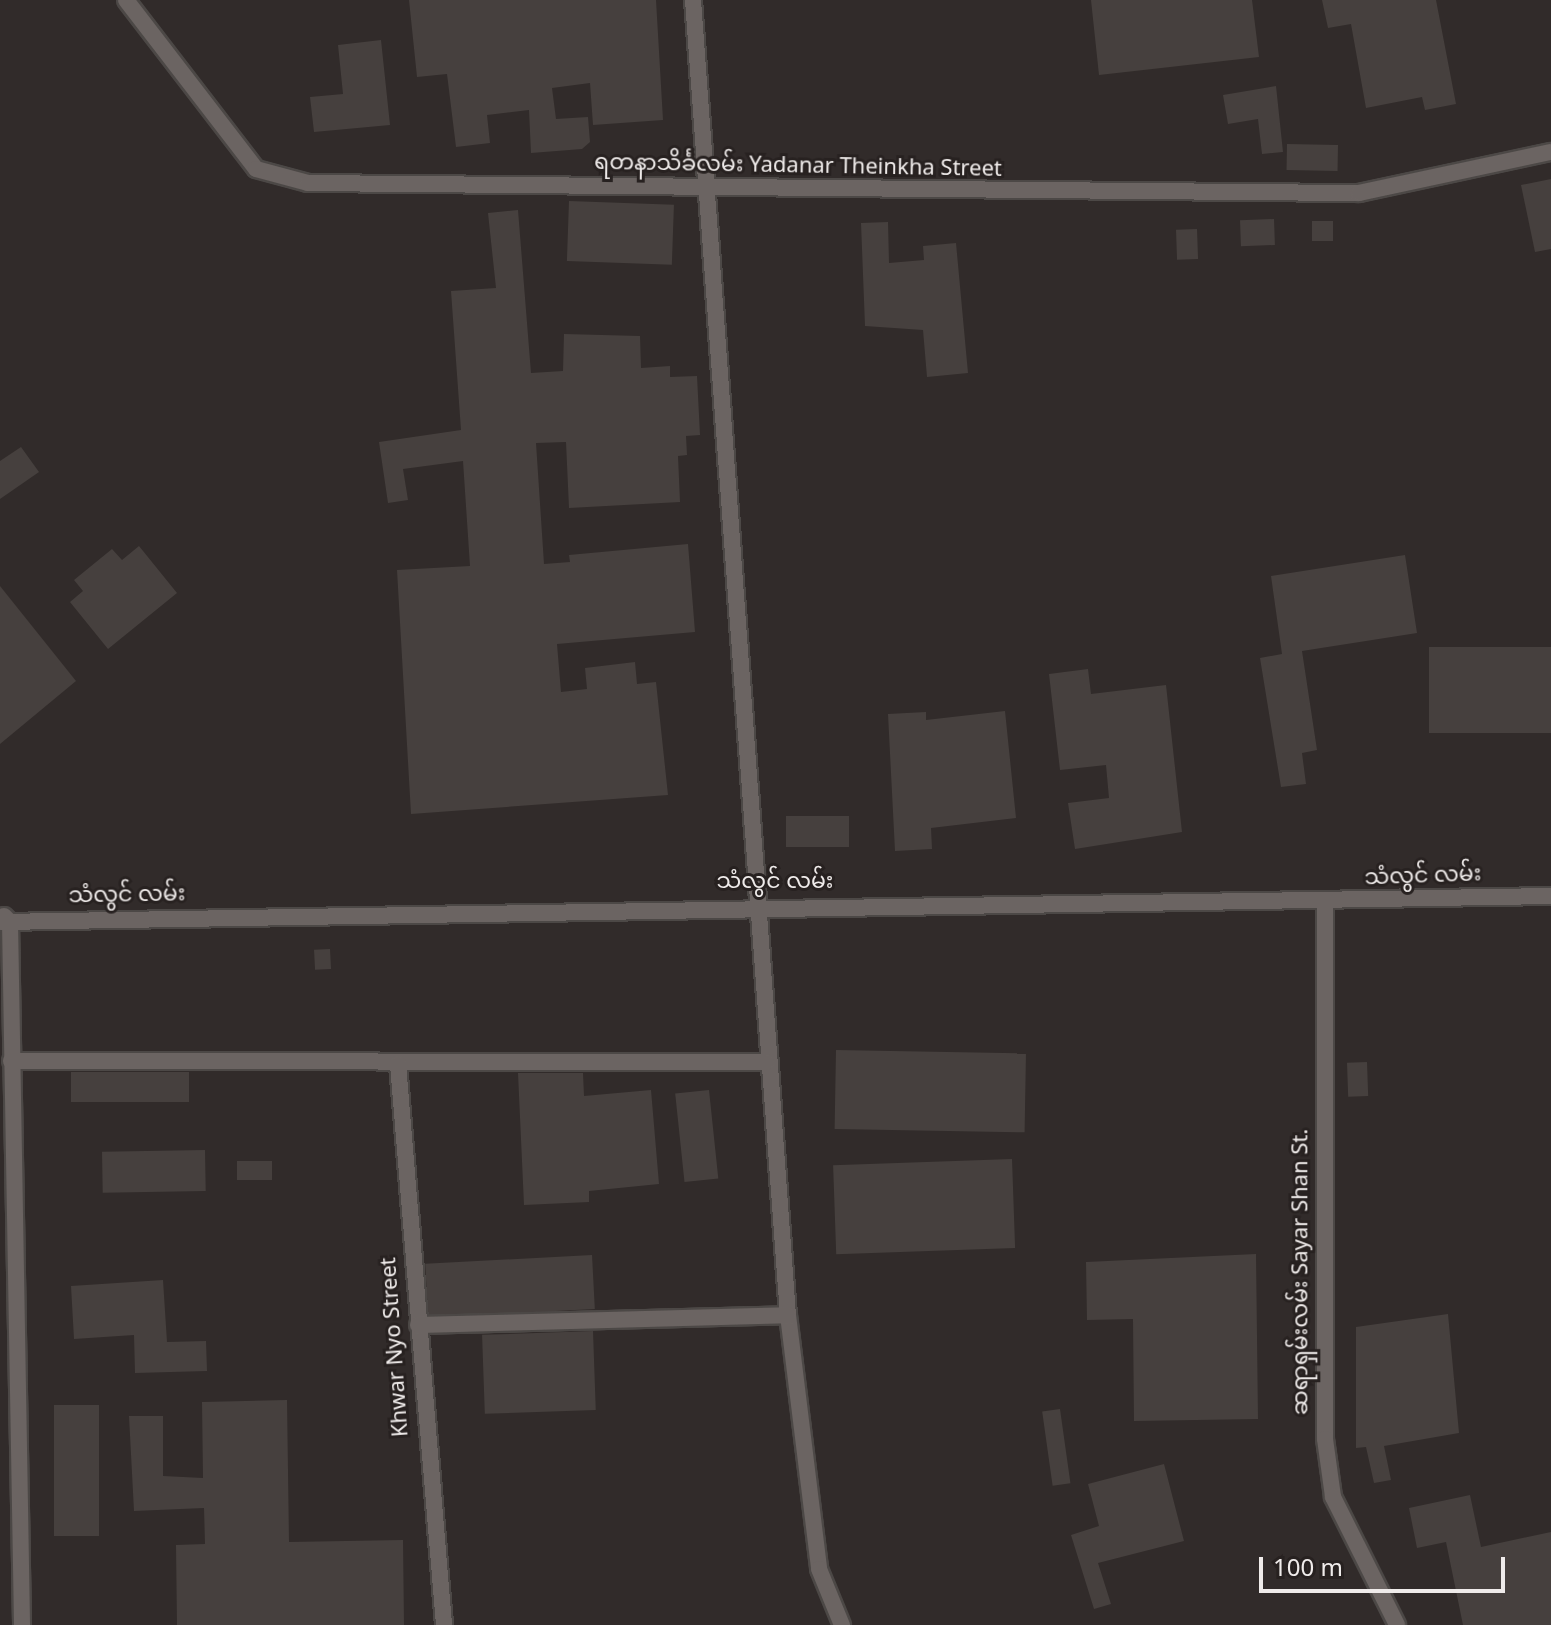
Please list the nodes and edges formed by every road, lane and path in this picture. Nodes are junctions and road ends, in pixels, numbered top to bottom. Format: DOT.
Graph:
graph roads {
  1 [pos="126,0"];
  2 [pos="693,0"];
  3 [pos="1551,152"];
  4 [pos="708,189"];
  5 [pos="1551,896"];
  6 [pos="1325,903"];
  7 [pos="762,906"];
  8 [pos="3,919"];
  9 [pos="11,1061"];
  10 [pos="766,1062"];
  11 [pos="398,1064"];
  12 [pos="788,1315"];
  13 [pos="418,1325"];
  14 [pos="22,1625"];
  15 [pos="444,1625"];
  16 [pos="842,1625"];
  17 [pos="1397,1625"];
  1 -- 4 [label="street, ရတနာသိင်္ခလမ်း Yadanar Theinkha Street"];
  2 -- 4 [label="street"];
  3 -- 4 [label="street, ရတနာသိင်္ခလမ်း Yadanar Theinkha Street"];
  4 -- 7 [label="street"];
  5 -- 6 [label="street, သံလွင် လမ်း"];
  6 -- 7 [label="street, သံလွင် လမ်း"];
  6 -- 17 [label="street, ဆရာရှမ်းလမ်း Sayar Shan St."];
  7 -- 8 [label="street, သံလွင် လမ်း"];
  7 -- 10 [label="street"];
  8 -- 9 [label="street"];
  9 -- 11 [label="street"];
  9 -- 14 [label="street"];
  10 -- 11 [label="street"];
  10 -- 12 [label="street"];
  11 -- 13 [label="street, Khwar Nyo Street"];
  12 -- 13 [label="street"];
  12 -- 16 [label="street"];
  13 -- 15 [label="street, Khwar Nyo Street"];
}
